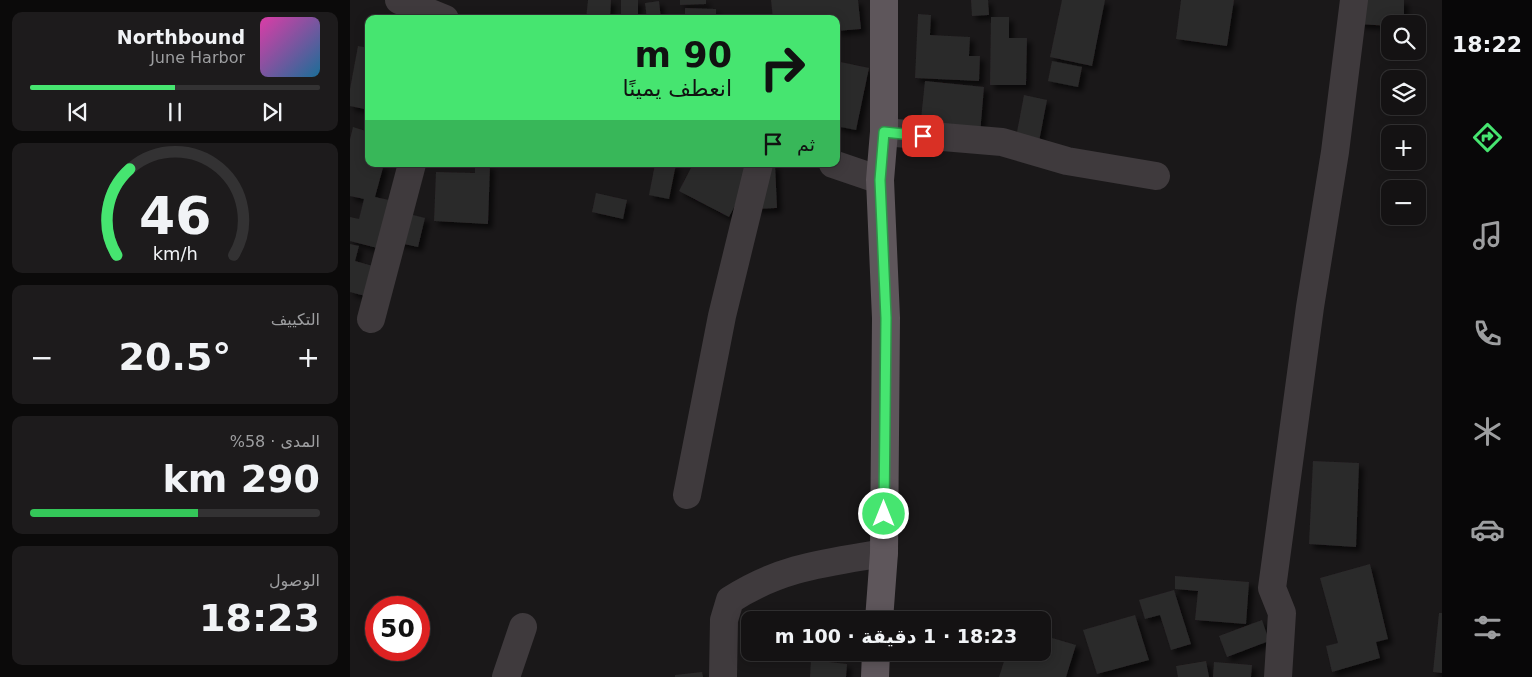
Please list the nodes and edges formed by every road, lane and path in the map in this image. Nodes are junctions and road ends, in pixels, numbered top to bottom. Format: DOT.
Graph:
graph roads {
  1 [pos="399,0"];
  2 [pos="884,0"];
  3 [pos="1354,0"];
  4 [pos="435,15"];
  5 [pos="884,132"];
  6 [pos="840,166"];
  7 [pos="411,167"];
  8 [pos="758,167"];
  9 [pos="1156,176"];
  10 [pos="880,180"];
  11 [pos="371,319"];
  12 [pos="687,495"];
  13 [pos="884,553"];
  14 [pos="880,611"];
  15 [pos="523,627"];
  16 [pos="876,661"];
  17 [pos="506,677"];
  18 [pos="723,677"];
  19 [pos="875,677"];
  20 [pos="1278,677"];
  1 -- 4 [label="street"];
  2 -- 5 [label="main road"];
  3 -- 20 [label="street"];
  5 -- 9 [label="street"];
  5 -- 10 [label="main road"];
  6 -- 10 [label="street"];
  7 -- 11 [label="street"];
  8 -- 12 [label="street"];
  10 -- 13 [label="main road"];
  13 -- 14 [label="main road"];
  13 -- 18 [label="street"];
  15 -- 17 [label="street"];
  16 -- 19 [label="main road"];
}
